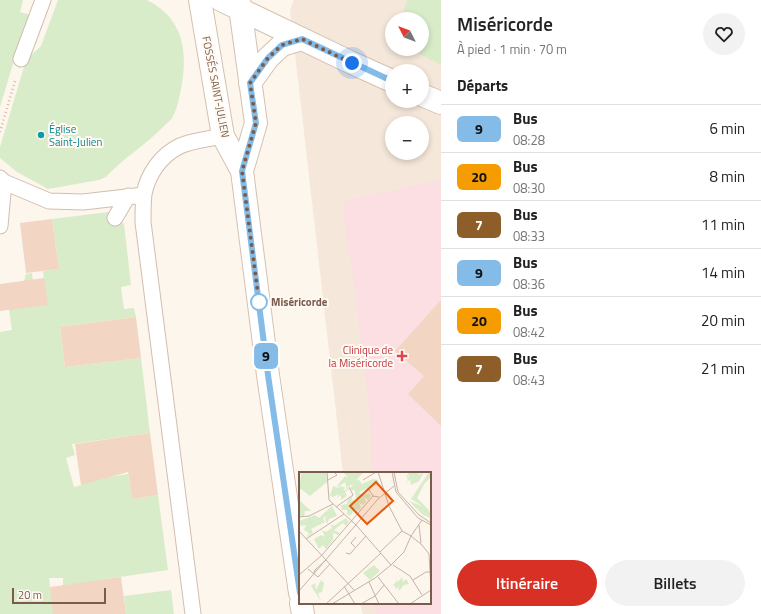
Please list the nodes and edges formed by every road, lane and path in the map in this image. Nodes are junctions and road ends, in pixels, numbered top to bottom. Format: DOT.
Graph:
graph roads {
  1 [pos="43,0"];
  2 [pos="200,0"];
  3 [pos="221,0"];
  4 [pos="240,5"];
  5 [pos="302,39"];
  6 [pos="22,59"];
  7 [pos="385,78"];
  8 [pos="250,83"];
  9 [pos="429,98"];
  10 [pos="441,103"];
  11 [pos="0,132"];
  12 [pos="223,136"];
  13 [pos="242,171"];
  14 [pos="2,180"];
  15 [pos="144,195"];
  16 [pos="128,196"];
  17 [pos="115,218"];
  18 [pos="0,226"];
  19 [pos="299,586"];
  20 [pos="301,604"];
  21 [pos="193,614"];
  22 [pos="303,614"];
  1 -- 6 [label="lane"];
  2 -- 12 [label="main road, FOSSÉS SAINT-JULIEN"];
  3 -- 4 [label="main road"];
  4 -- 5 [label="main road"];
  4 -- 8 [label="main road, FOSSÉS SAINT-JULIEN"];
  5 -- 7 [label="main road"];
  5 -- 8 [label="main road"];
  6 -- 11 [label="path"];
  8 -- 13 [label="main road, FOSSÉS SAINT-JULIEN"];
  9 -- 10 [label="main road"];
  12 -- 13 [label="main road, FOSSÉS SAINT-JULIEN"];
  12 -- 15 [label="lane"];
  13 -- 19 [label="main road, FOSSÉS SAINT-JULIEN"];
  14 -- 16 [label="lane"];
  14 -- 18 [label="lane"];
  15 -- 16 [label="lane"];
  15 -- 21 [label="lane"];
  16 -- 17 [label="lane"];
  20 -- 22 [label="main road"];
}
